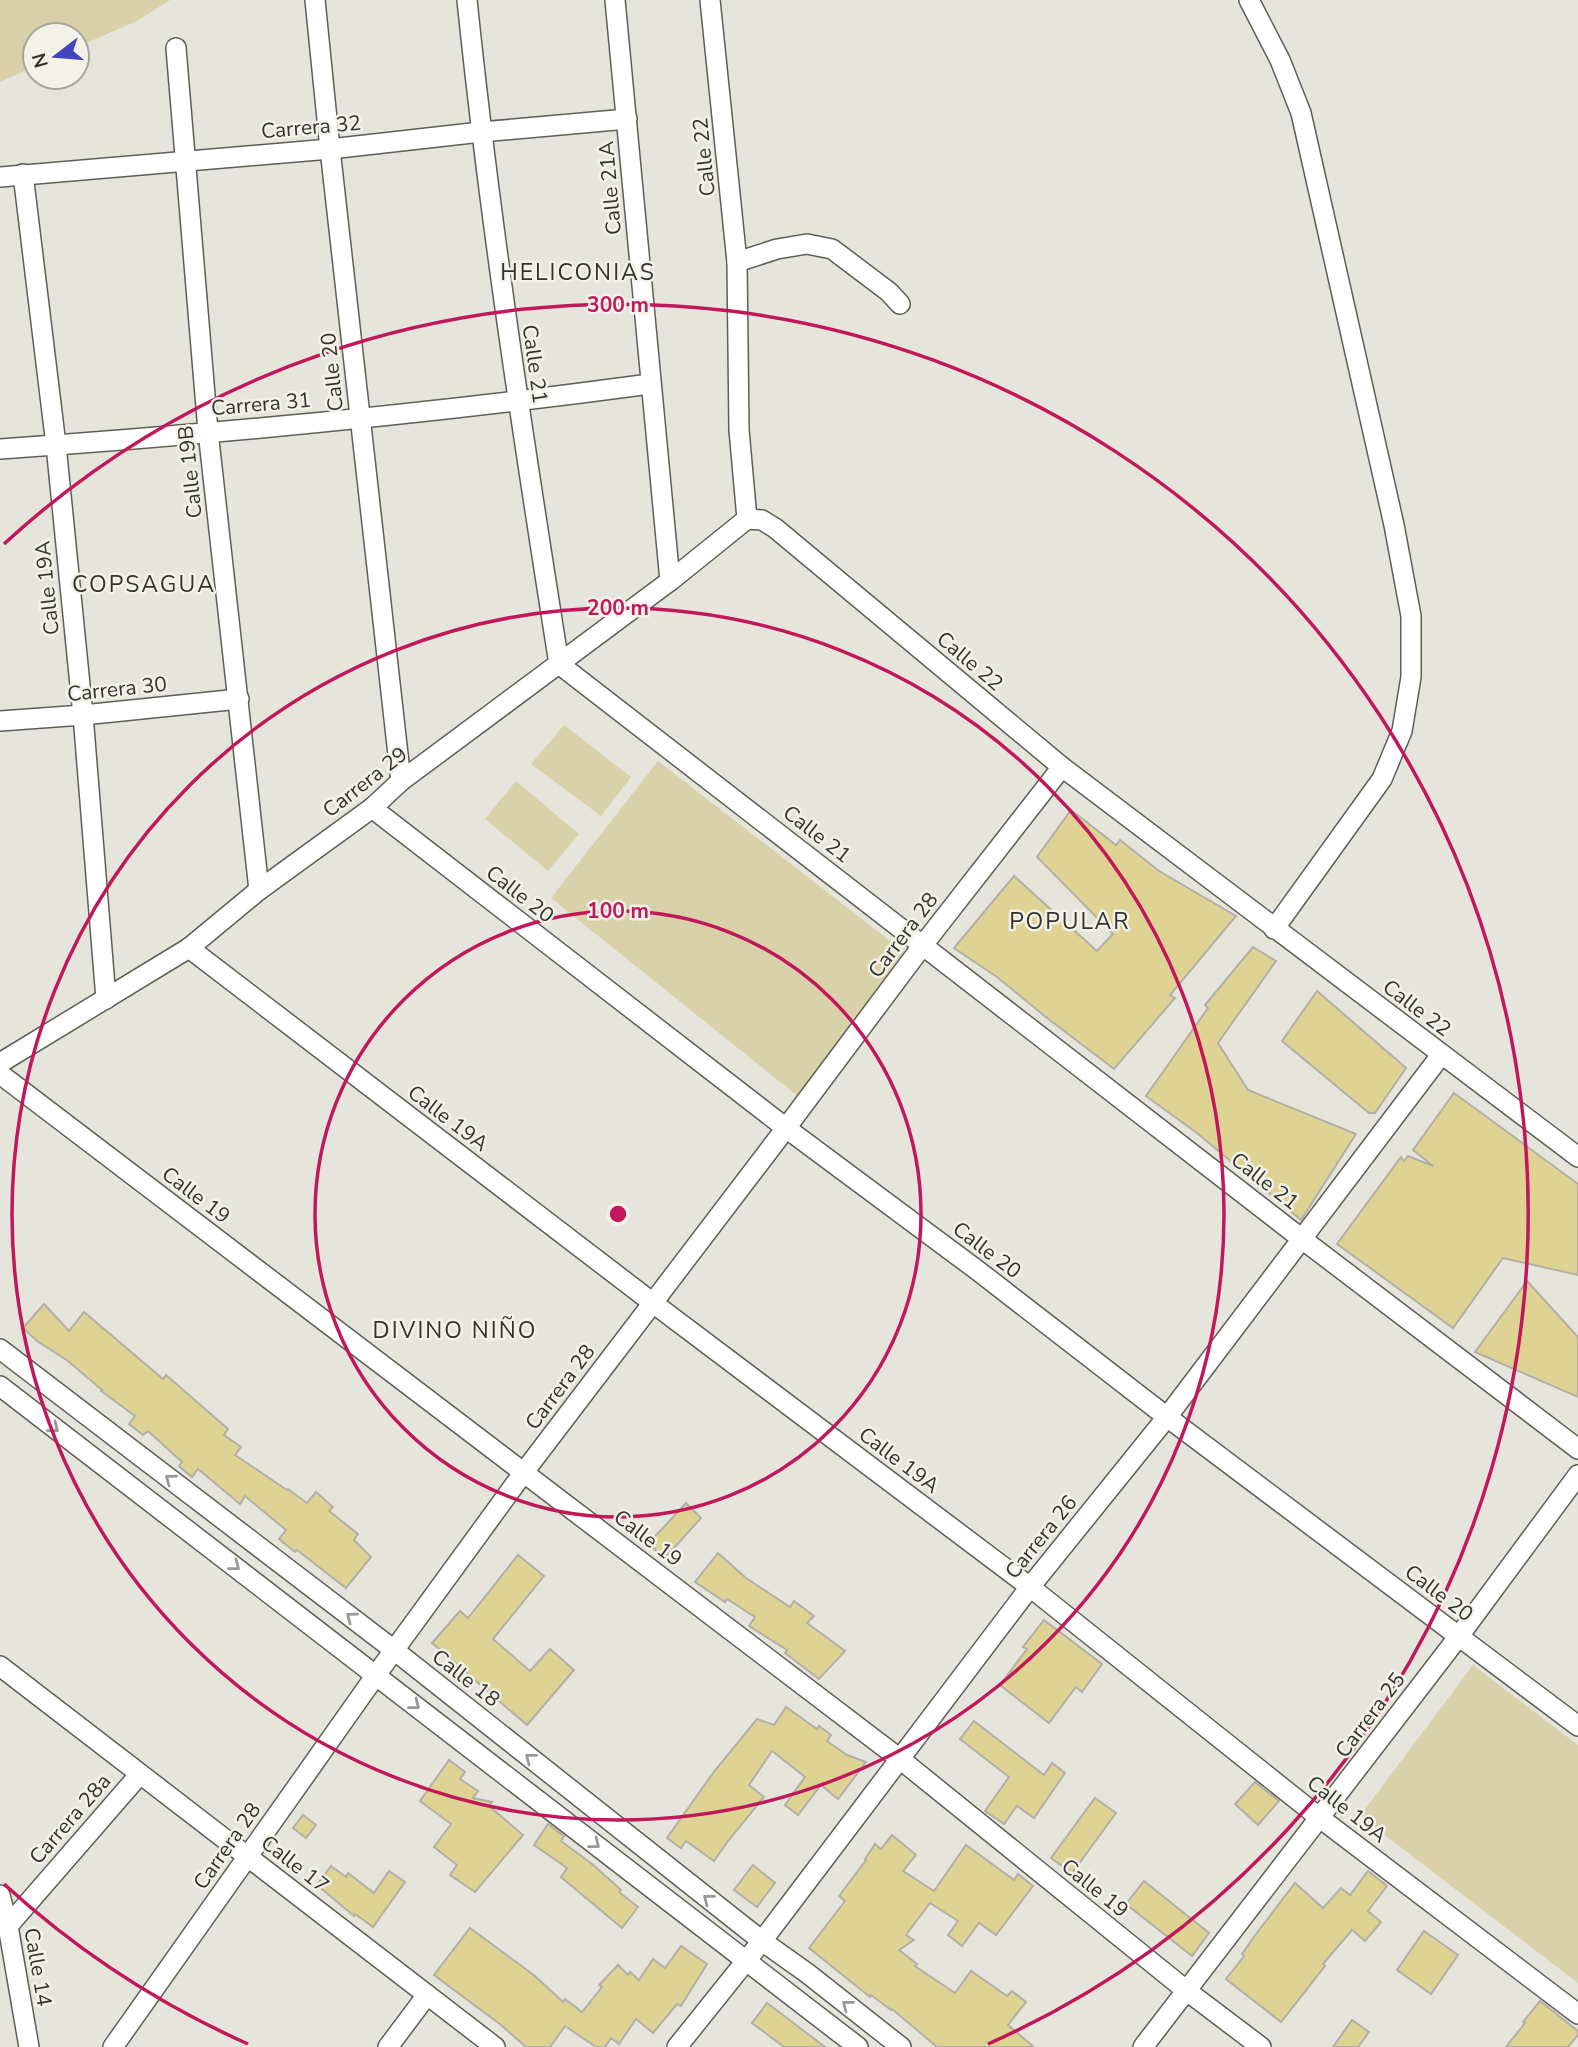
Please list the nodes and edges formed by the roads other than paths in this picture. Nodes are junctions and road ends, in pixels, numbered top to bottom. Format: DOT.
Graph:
graph roads {
  1 [pos="315,0"];
  2 [pos="467,0"];
  3 [pos="615,0"];
  4 [pos="710,0"];
  5 [pos="1249,0"];
  6 [pos="176,48"];
  7 [pos="626,120"];
  8 [pos="481,132"];
  9 [pos="330,149"];
  10 [pos="185,161"];
  11 [pos="23,174"];
  12 [pos="0,177"];
  13 [pos="737,262"];
  14 [pos="900,304"];
  15 [pos="650,384"];
  16 [pos="517,402"];
  17 [pos="360,419"];
  18 [pos="208,432"];
  19 [pos="56,445"];
  20 [pos="0,449"];
  21 [pos="747,519"];
  22 [pos="670,581"];
  23 [pos="559,664"];
  24 [pos="239,699"];
  25 [pos="83,715"];
  26 [pos="0,721"];
  27 [pos="1062,767"];
  28 [pos="401,781"];
  29 [pos="372,808"];
  30 [pos="259,890"];
  31 [pos="1274,929"];
  32 [pos="923,945"];
  33 [pos="189,948"];
  34 [pos="106,999"];
  35 [pos="1441,1055"];
  36 [pos="0,1063"];
  37 [pos="0,1074"];
  38 [pos="786,1128"];
  39 [pos="1578,1157"];
  40 [pos="1302,1239"];
  41 [pos="653,1303"];
  42 [pos="0,1349"];
  43 [pos="0,1386"];
  44 [pos="1167,1417"];
  45 [pos="1578,1449"];
  46 [pos="524,1472"];
  47 [pos="1578,1475"];
  48 [pos="1030,1587"];
  49 [pos="1459,1636"];
  50 [pos="394,1650"];
  51 [pos="0,1666"];
  52 [pos="376,1675"];
  53 [pos="1578,1726"];
  54 [pos="900,1759"];
  55 [pos="140,1774"];
  56 [pos="1320,1818"];
  57 [pos="247,1857"];
  58 [pos="0,1895"];
  59 [pos="8,1926"];
  60 [pos="762,1941"];
  61 [pos="746,1961"];
  62 [pos="1187,1991"];
  63 [pos="427,1995"];
  64 [pos="1578,2014"];
  65 [pos="29,2047"];
  66 [pos="113,2047"];
  67 [pos="388,2047"];
  68 [pos="495,2047"];
  69 [pos="677,2047"];
  70 [pos="859,2047"];
  71 [pos="901,2047"];
  72 [pos="1143,2047"];
  73 [pos="1261,2047"];
  1 -- 9 [label="street, Calle 20"];
  2 -- 8 [label="street, Calle 21"];
  3 -- 7 [label="street, Calle 21A"];
  4 -- 13 [label="street, Calle 22"];
  5 -- 31 [label="street"];
  6 -- 10 [label="street, Calle 19B"];
  7 -- 8 [label="street, Carrera 32"];
  7 -- 15 [label="street, Calle 21A"];
  8 -- 9 [label="street, Carrera 32"];
  8 -- 16 [label="street, Calle 21"];
  9 -- 10 [label="street, Carrera 32"];
  9 -- 17 [label="street, Calle 20"];
  10 -- 11 [label="street, Carrera 32"];
  10 -- 18 [label="street, Calle 19B"];
  11 -- 12 [label="street, Carrera 32"];
  11 -- 19 [label="street, Calle 19A"];
  13 -- 14 [label="street"];
  13 -- 21 [label="street, Calle 22"];
  15 -- 16 [label="street, Carrera 31"];
  15 -- 22 [label="street, Calle 21A"];
  16 -- 17 [label="street, Carrera 31"];
  16 -- 23 [label="street, Calle 21"];
  17 -- 18 [label="street, Carrera 31"];
  17 -- 28 [label="street, Calle 20"];
  18 -- 19 [label="street, Carrera 31"];
  18 -- 24 [label="street, Calle 19B"];
  19 -- 20 [label="street, Carrera 31"];
  19 -- 25 [label="street, Calle 19A"];
  21 -- 22 [label="street, Carrera 29"];
  21 -- 27 [label="street, Calle 22"];
  22 -- 23 [label="street, Carrera 29"];
  23 -- 28 [label="street, Carrera 29"];
  23 -- 32 [label="street, Calle 21"];
  24 -- 25 [label="street, Carrera 30"];
  24 -- 30 [label="street, Calle 19B"];
  25 -- 26 [label="street, Carrera 30"];
  25 -- 34 [label="street, Calle 19A"];
  27 -- 31 [label="street, Calle 22"];
  27 -- 32 [label="street, Carrera 28"];
  28 -- 29 [label="street, Carrera 29"];
  29 -- 30 [label="street, Carrera 29"];
  29 -- 38 [label="street, Calle 20"];
  30 -- 33 [label="street, Carrera 29"];
  31 -- 35 [label="street, Calle 22"];
  32 -- 38 [label="street, Carrera 28"];
  32 -- 40 [label="street, Calle 21"];
  33 -- 34 [label="street, Carrera 29"];
  33 -- 41 [label="street, Calle 19A"];
  34 -- 36 [label="street, Carrera 29"];
  35 -- 39 [label="street, Calle 22"];
  35 -- 40 [label="street, Carrera 26"];
  37 -- 46 [label="street, Calle 19"];
  38 -- 41 [label="street, Carrera 28"];
  38 -- 44 [label="street, Calle 20"];
  40 -- 44 [label="street, Carrera 26"];
  40 -- 45 [label="street, Calle 21"];
  41 -- 46 [label="street, Carrera 28"];
  41 -- 48 [label="street, Calle 19A"];
  50 -- 42 [label="street, Calle 18, one-way"];
  43 -- 52 [label="street, one-way"];
  44 -- 48 [label="street, Carrera 26"];
  44 -- 49 [label="street, Calle 20"];
  46 -- 50 [label="street, Carrera 28"];
  46 -- 54 [label="street, Calle 19"];
  47 -- 49 [label="street, Carrera 25"];
  48 -- 54 [label="street, Carrera 26"];
  48 -- 56 [label="street, Calle 19A"];
  49 -- 53 [label="street, Calle 20"];
  49 -- 56 [label="street, Carrera 25"];
  50 -- 52 [label="street, Carrera 28"];
  60 -- 50 [label="street, Calle 18, one-way"];
  51 -- 55 [label="street, Calle 17"];
  52 -- 57 [label="street, Carrera 28"];
  52 -- 61 [label="street, one-way"];
  54 -- 60 [label="street, Carrera 26"];
  54 -- 62 [label="street, Calle 19"];
  55 -- 57 [label="street, Calle 17"];
  55 -- 59 [label="street, Carrera 28a"];
  56 -- 62 [label="street, Carrera 25"];
  56 -- 64 [label="street, Calle 19A"];
  57 -- 63 [label="street, Calle 17"];
  57 -- 66 [label="street, Carrera 28"];
  58 -- 59 [label="street, Calle 14"];
  59 -- 65 [label="street, Calle 14"];
  60 -- 61 [label="street, Carrera 26"];
  71 -- 60 [label="street, Calle 18, one-way"];
  61 -- 69 [label="street, Carrera 26"];
  61 -- 70 [label="street"];
  62 -- 72 [label="street, Carrera 25"];
  62 -- 73 [label="street, Calle 19"];
  63 -- 67 [label="street"];
  63 -- 68 [label="street, Calle 17"];
}
